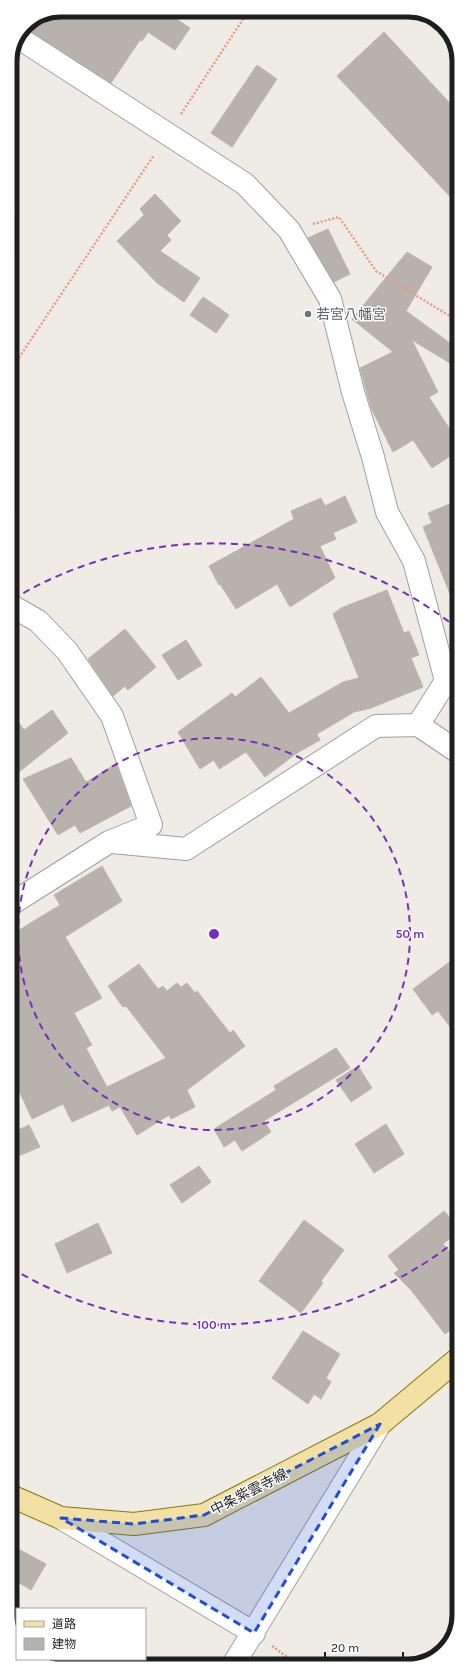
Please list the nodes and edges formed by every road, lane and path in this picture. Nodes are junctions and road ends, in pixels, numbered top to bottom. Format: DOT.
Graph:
graph roads {
  1 [pos="243,17"];
  2 [pos="22,40"];
  3 [pos="168,134"];
  4 [pos="289,230"];
  5 [pos="452,317"];
  6 [pos="17,361"];
  7 [pos="17,609"];
  8 [pos="418,726"];
  9 [pos="452,748"];
  10 [pos="109,842"];
  11 [pos="17,900"];
  12 [pos="452,1364"];
  13 [pos="380,1424"];
  14 [pos="17,1499"];
  15 [pos="61,1518"];
  16 [pos="254,1633"];
  17 [pos="237,1659"];
  18 [pos="290,1659"];
  1 -- 3 [label="path"];
  2 -- 3 [label="street"];
  3 -- 4 [label="street"];
  3 -- 6 [label="path"];
  4 -- 5 [label="path"];
  4 -- 8 [label="street"];
  7 -- 10 [label="street"];
  8 -- 9 [label="street"];
  8 -- 10 [label="street"];
  10 -- 11 [label="street"];
  12 -- 13 [label="main road, 中条紫雲寺線"];
  13 -- 15 [label="main road, 中条紫雲寺線"];
  13 -- 16 [label="street"];
  14 -- 15 [label="main road, 中条紫雲寺線"];
  15 -- 16 [label="street"];
  16 -- 17 [label="street"];
  16 -- 18 [label="path"];
}
